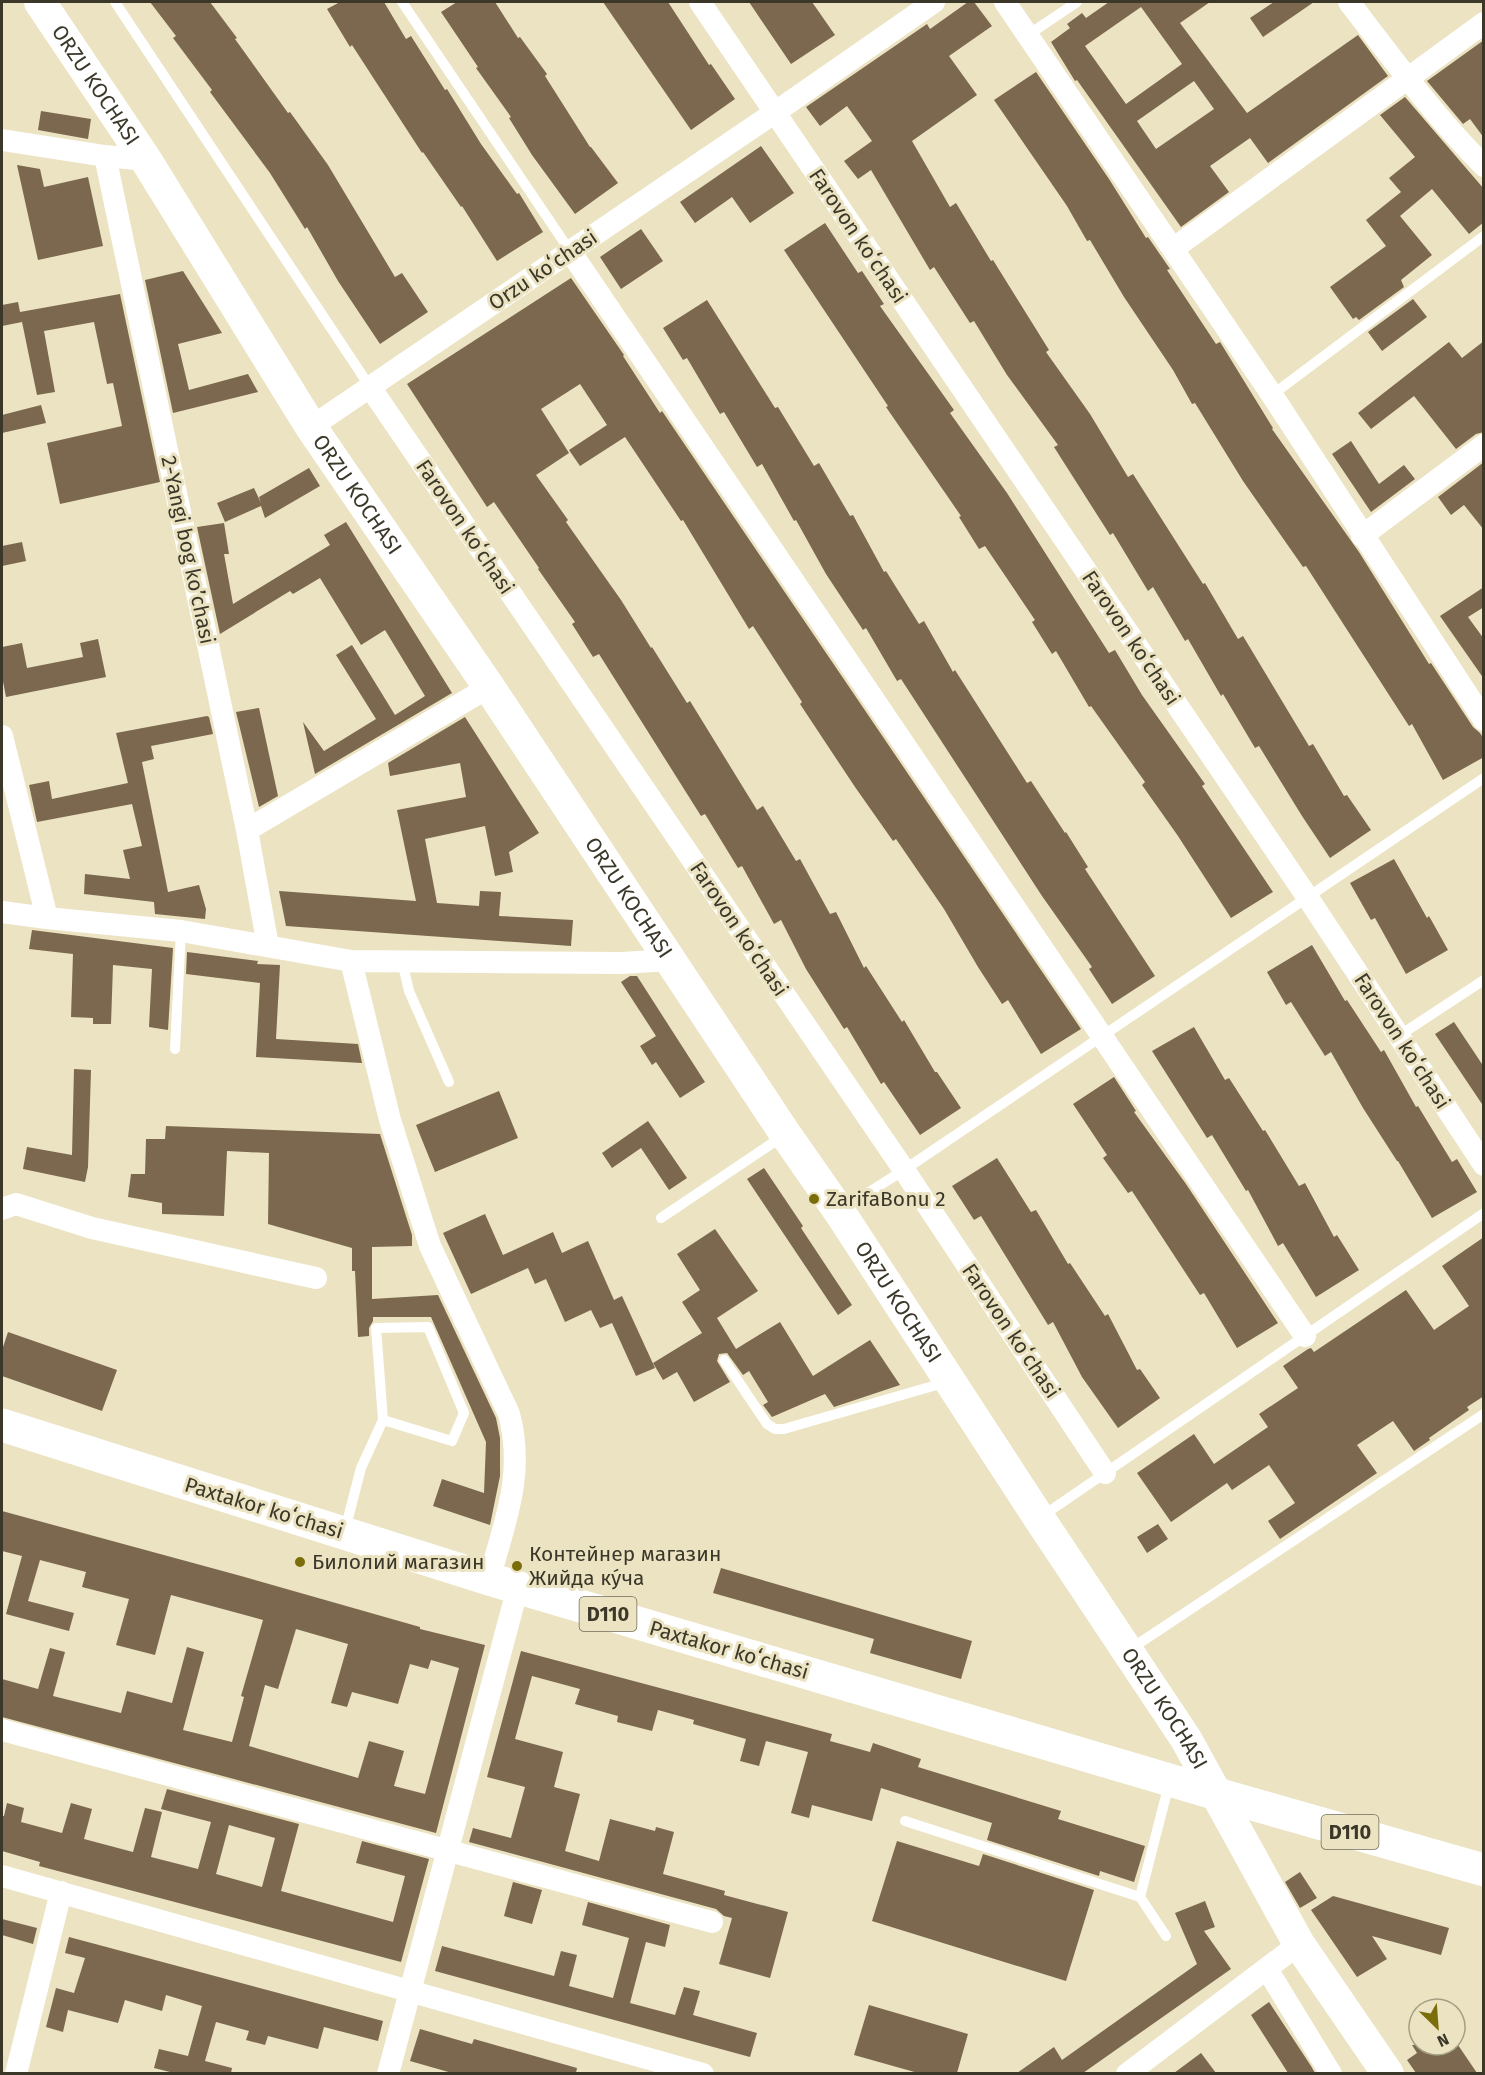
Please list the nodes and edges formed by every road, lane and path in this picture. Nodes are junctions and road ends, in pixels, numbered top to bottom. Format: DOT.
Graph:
graph roads {
  1 [pos="40,2"];
  2 [pos="115,2"];
  3 [pos="402,2"];
  4 [pos="700,2"];
  5 [pos="934,2"];
  6 [pos="1005,2"];
  7 [pos="1077,2"];
  8 [pos="1349,2"];
  9 [pos="1484,23"];
  10 [pos="1028,35"];
  11 [pos="1407,79"];
  12 [pos="774,113"];
  13 [pos="2,140"];
  14 [pos="105,156"];
  15 [pos="146,160"];
  16 [pos="1484,166"];
  17 [pos="1484,236"];
  18 [pos="1173,249"];
  19 [pos="570,251"];
  20 [pos="370,387"];
  21 [pos="1272,395"];
  22 [pos="311,427"];
  23 [pos="1484,445"];
  24 [pos="1362,536"];
  25 [pos="489,687"];
  26 [pos="1484,720"];
  27 [pos="2,735"];
  28 [pos="1484,778"];
  29 [pos="247,830"];
  30 [pos="1308,898"];
  31 [pos="2,912"];
  32 [pos="47,918"];
  33 [pos="181,931"];
  34 [pos="268,946"];
  35 [pos="670,960"];
  36 [pos="351,961"];
  37 [pos="402,962"];
  38 [pos="1484,980"];
  39 [pos="1400,1035"];
  40 [pos="1102,1036"];
  41 [pos="175,1049"];
  42 [pos="448,1082"];
  43 [pos="786,1135"];
  44 [pos="1484,1165"];
  45 [pos="904,1170"];
  46 [pos="4,1203"];
  47 [pos="839,1211"];
  48 [pos="1484,1213"];
  49 [pos="661,1218"];
  50 [pos="316,1278"];
  51 [pos="1305,1336"];
  52 [pos="724,1360"];
  53 [pos="950,1381"];
  54 [pos="1484,1414"];
  55 [pos="383,1420"];
  56 [pos="2,1425"];
  57 [pos="1105,1473"];
  58 [pos="1039,1518"];
  59 [pos="344,1533"];
  60 [pos="503,1583"];
  61 [pos="1127,1651"];
  62 [pos="2,1730"];
  63 [pos="1170,1780"];
  64 [pos="1217,1794"];
  65 [pos="905,1821"];
  66 [pos="449,1851"];
  67 [pos="1484,1870"];
  68 [pos="2,1876"];
  69 [pos="61,1892"];
  70 [pos="1140,1897"];
  71 [pos="712,1922"];
  72 [pos="1166,1936"];
  73 [pos="1299,1944"];
  74 [pos="1267,1968"];
  75 [pos="411,1992"];
  76 [pos="16,2073"];
  77 [pos="388,2073"];
  78 [pos="703,2073"];
  79 [pos="1127,2073"];
  80 [pos="1331,2073"];
  81 [pos="1388,2073"];
  1 -- 15 [label="main road, ORZU KOCHASI"];
  2 -- 20 [label="lane"];
  3 -- 19 [label="lane"];
  4 -- 12 [label="street"];
  5 -- 12 [label="street, Orzu koʻchasi"];
  6 -- 10 [label="street"];
  7 -- 10 [label="lane"];
  8 -- 11 [label="street"];
  9 -- 11 [label="street"];
  10 -- 18 [label="street"];
  11 -- 16 [label="street"];
  11 -- 18 [label="street"];
  12 -- 19 [label="street, Orzu koʻchasi"];
  12 -- 30 [label="street, Farovon koʻchasi"];
  13 -- 14 [label="street"];
  14 -- 15 [label="street"];
  14 -- 29 [label="street, 2-Yangi bog koʼchasi"];
  15 -- 22 [label="main road, ORZU KOCHASI"];
  17 -- 21 [label="lane"];
  18 -- 21 [label="street"];
  19 -- 20 [label="street, Orzu koʻchasi"];
  19 -- 40 [label="street"];
  20 -- 22 [label="street, Orzu koʻchasi"];
  20 -- 45 [label="street, Farovon koʻchasi"];
  21 -- 24 [label="street"];
  22 -- 25 [label="main road, ORZU KOCHASI"];
  23 -- 24 [label="street"];
  24 -- 26 [label="street"];
  25 -- 29 [label="street"];
  25 -- 35 [label="main road, ORZU KOCHASI"];
  27 -- 32 [label="street"];
  28 -- 30 [label="lane"];
  29 -- 34 [label="street, 2-Yangi bog koʼchasi"];
  30 -- 39 [label="street, Farovon koʻchasi"];
  30 -- 40 [label="lane"];
  31 -- 32 [label="street"];
  32 -- 33 [label="street"];
  33 -- 34 [label="street"];
  33 -- 41 [label="lane"];
  34 -- 36 [label="street"];
  35 -- 37 [label="street"];
  35 -- 43 [label="main road, ORZU KOCHASI"];
  36 -- 37 [label="street"];
  36 -- 60 [label="street"];
  37 -- 42 [label="lane"];
  38 -- 39 [label="lane"];
  39 -- 44 [label="street, Farovon koʻchasi"];
  40 -- 45 [label="lane"];
  40 -- 51 [label="street"];
  43 -- 47 [label="main road, ORZU KOCHASI"];
  43 -- 49 [label="lane"];
  45 -- 47 [label="lane"];
  45 -- 57 [label="street, Farovon koʻchasi"];
  46 -- 50 [label="street"];
  47 -- 53 [label="main road, ORZU KOCHASI"];
  48 -- 51 [label="lane"];
  51 -- 57 [label="lane"];
  52 -- 53 [label="lane"];
  53 -- 58 [label="main road, ORZU KOCHASI"];
  54 -- 61 [label="lane"];
  55 -- 55 [label="lane"];
  55 -- 59 [label="lane"];
  56 -- 59 [label="main road, Paxtakor koʻchasi / D110"];
  57 -- 58 [label="lane"];
  58 -- 61 [label="main road, ORZU KOCHASI"];
  59 -- 60 [label="main road, Paxtakor koʻchasi / D110"];
  60 -- 63 [label="main road, Paxtakor koʻchasi / D110"];
  60 -- 66 [label="street"];
  61 -- 64 [label="main road, ORZU KOCHASI"];
  62 -- 66 [label="street"];
  63 -- 64 [label="main road, Paxtakor koʻchasi / D110"];
  63 -- 70 [label="lane"];
  64 -- 67 [label="main road, D110"];
  64 -- 73 [label="main road, ORZU KOCHASI"];
  65 -- 70 [label="lane"];
  66 -- 71 [label="street"];
  66 -- 75 [label="street"];
  68 -- 69 [label="street"];
  69 -- 75 [label="street"];
  69 -- 76 [label="street"];
  70 -- 72 [label="lane"];
  73 -- 74 [label="street"];
  73 -- 81 [label="main road, ORZU KOCHASI"];
  74 -- 79 [label="street"];
  74 -- 80 [label="street"];
  75 -- 77 [label="street"];
  75 -- 78 [label="street"];
}
